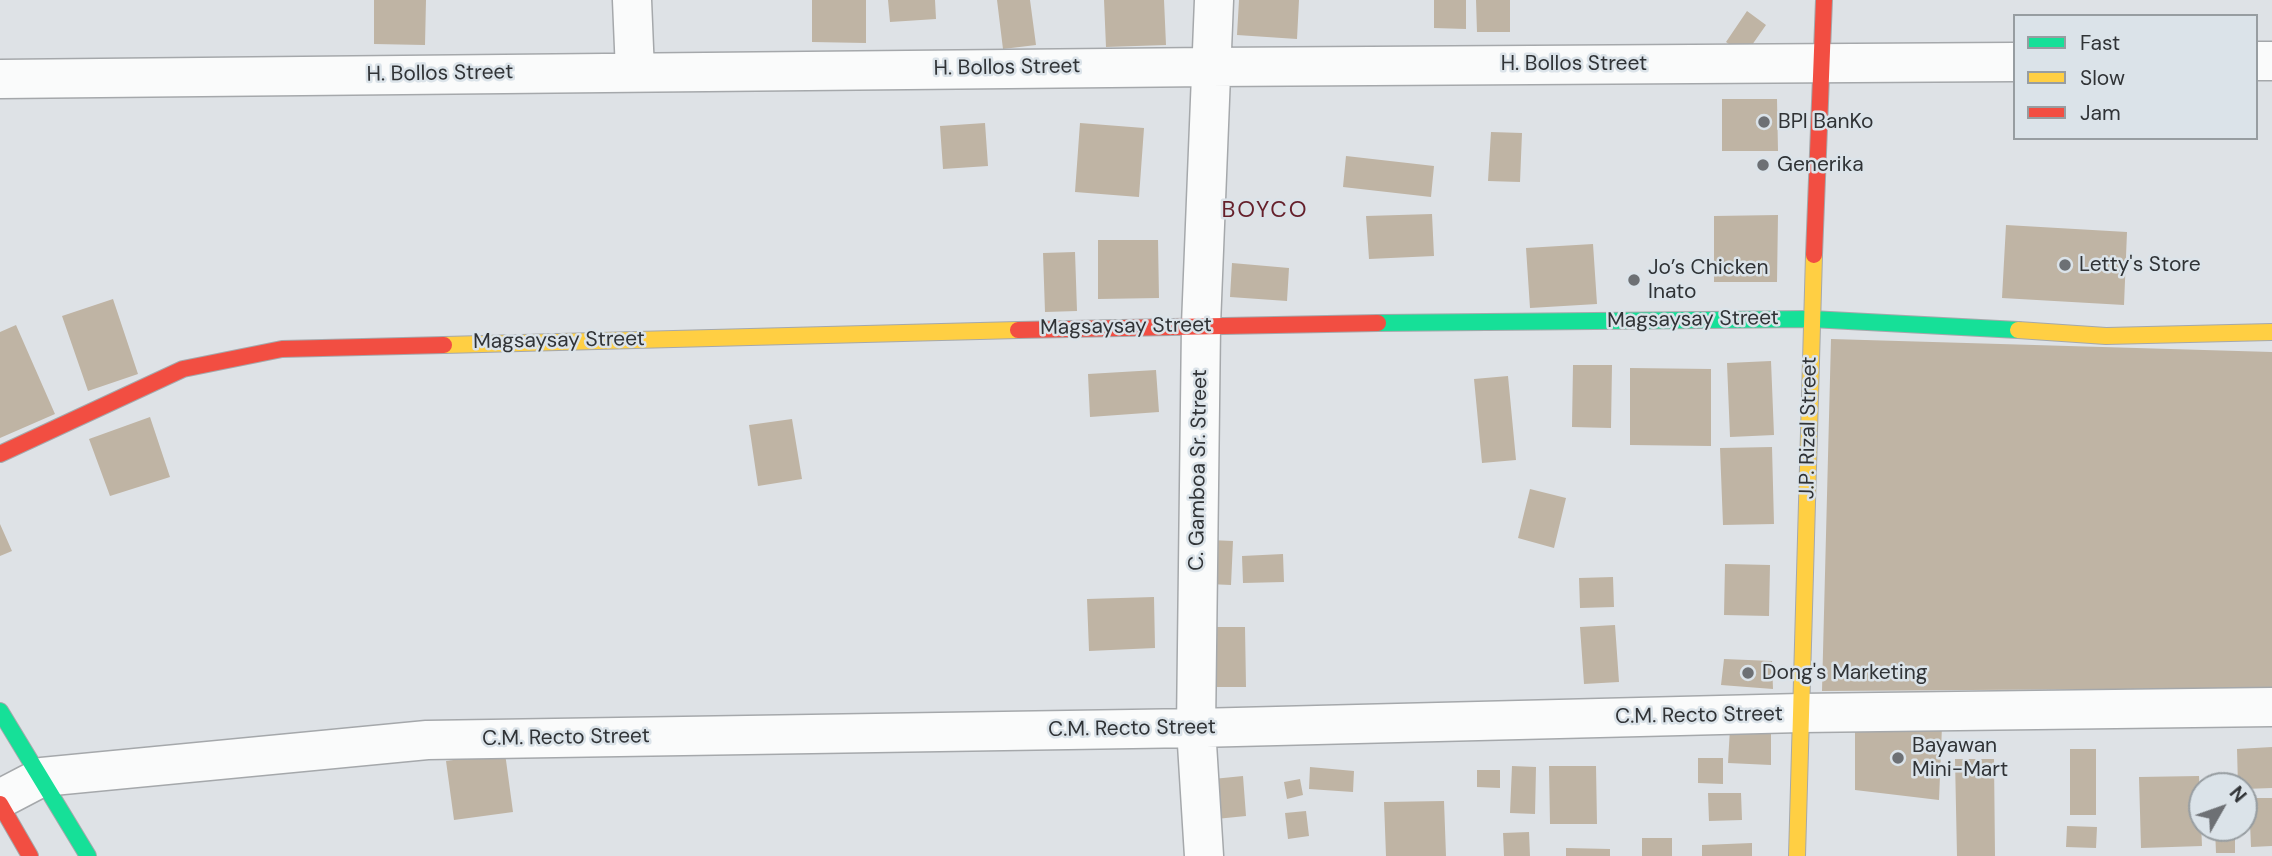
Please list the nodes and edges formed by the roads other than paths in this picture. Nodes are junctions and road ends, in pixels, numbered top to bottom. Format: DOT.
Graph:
graph roads {
  1 [pos="632,0"];
  2 [pos="1214,0"];
  3 [pos="1824,0"];
  4 [pos="2013,62"];
  5 [pos="1823,63"];
  6 [pos="1210,66"];
  7 [pos="635,72"];
  8 [pos="0,79"];
  9 [pos="1811,319"];
  10 [pos="1201,325"];
  11 [pos="2272,332"];
  12 [pos="0,454"];
  13 [pos="2272,707"];
  14 [pos="0,711"];
  15 [pos="1801,713"];
  16 [pos="1196,728"];
  17 [pos="43,777"];
  18 [pos="0,801"];
  19 [pos="30,856"];
  20 [pos="88,856"];
  21 [pos="1204,856"];
  22 [pos="1797,856"];
  1 -- 7 [label="street"];
  2 -- 6 [label="street, C. Gamboa Sr. Street"];
  3 -- 5 [label="street, J.P. Rizal Street"];
  4 -- 5 [label="street, H. Bollos Street"];
  5 -- 6 [label="street, H. Bollos Street"];
  5 -- 9 [label="street, J.P. Rizal Street"];
  6 -- 7 [label="street, H. Bollos Street"];
  6 -- 10 [label="street, C. Gamboa Sr. Street"];
  7 -- 8 [label="street, H. Bollos Street"];
  9 -- 10 [label="street, Magsaysay Street"];
  9 -- 11 [label="street, Magsaysay Street"];
  9 -- 15 [label="street, J.P. Rizal Street"];
  10 -- 12 [label="street, Magsaysay Street"];
  10 -- 16 [label="street, C. Gamboa Sr. Street"];
  13 -- 15 [label="street, C.M. Recto Street"];
  14 -- 17 [label="street"];
  15 -- 16 [label="street, C.M. Recto Street"];
  15 -- 22 [label="street, J.P. Rizal Street"];
  16 -- 17 [label="street, C.M. Recto Street"];
  16 -- 21 [label="street, C. Gamboa Sr. Street"];
  17 -- 18 [label="street, C.M. Recto Street"];
  17 -- 20 [label="street"];
  18 -- 19 [label="street"];
}
